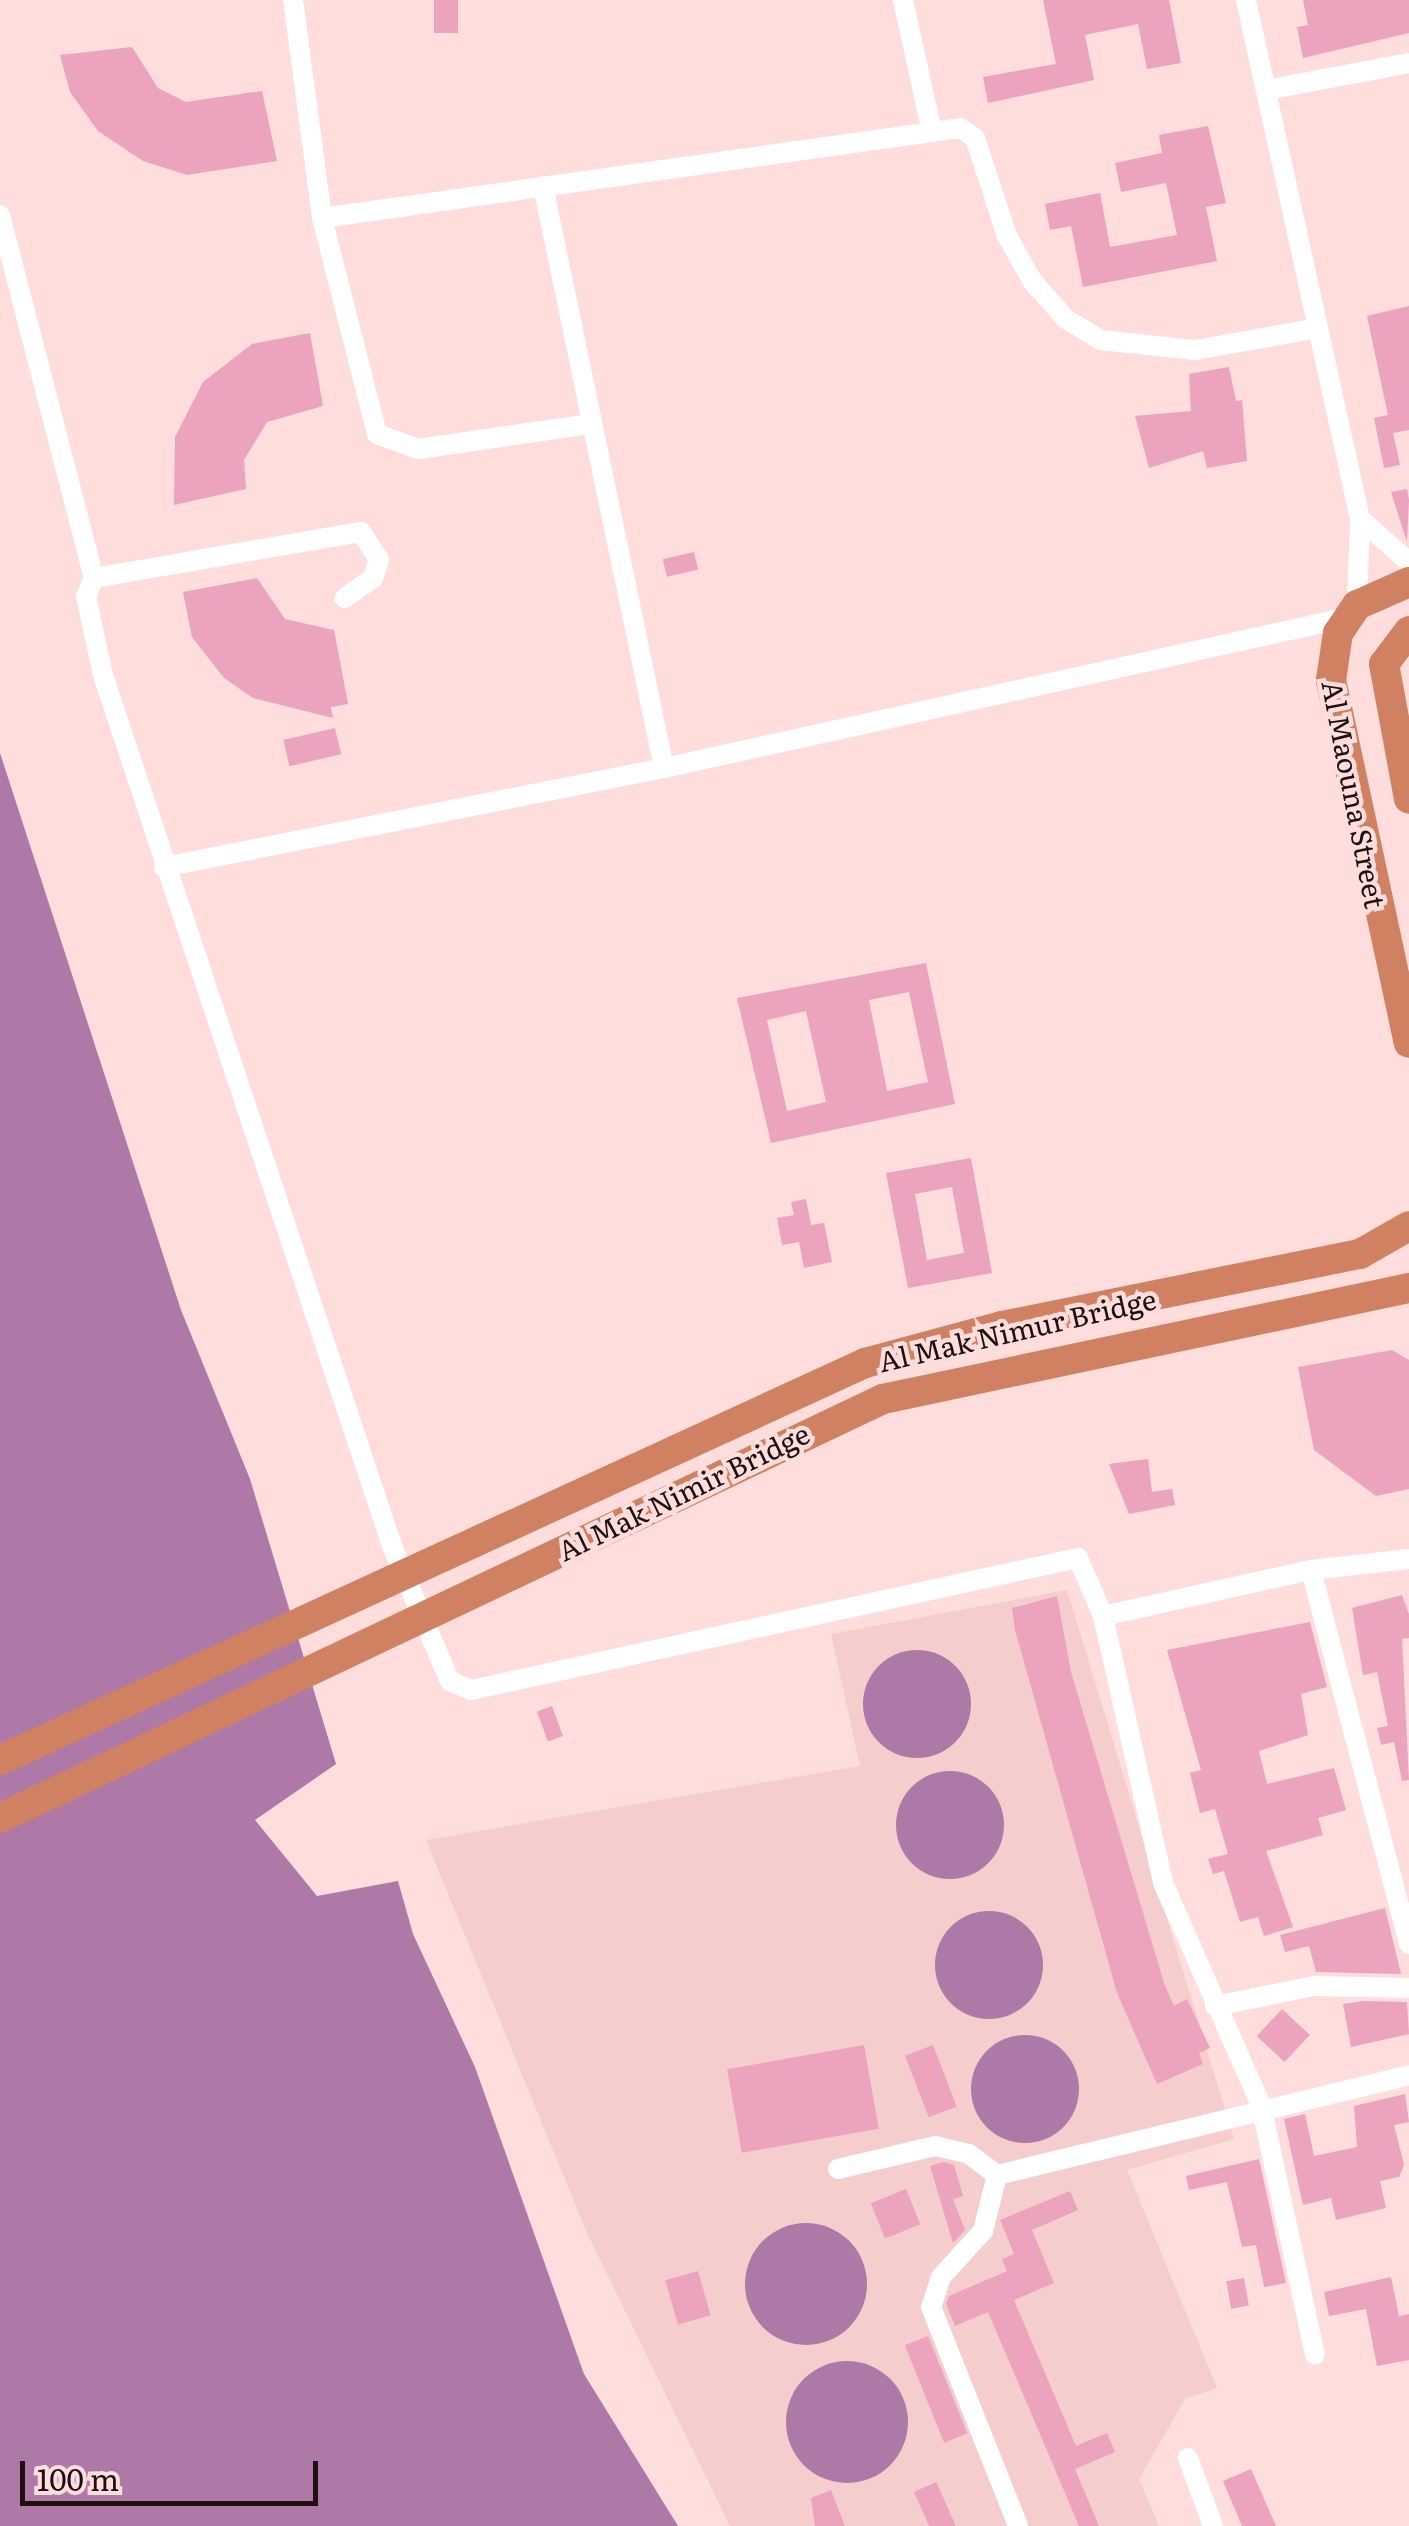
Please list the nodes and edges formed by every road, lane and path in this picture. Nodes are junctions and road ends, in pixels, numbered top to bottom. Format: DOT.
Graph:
graph roads {
  1 [pos="293,0"];
  2 [pos="1246,0"];
  3 [pos="899,1"];
  4 [pos="1409,63"];
  5 [pos="1266,90"];
  6 [pos="932,132"];
  7 [pos="543,186"];
  8 [pos="0,215"];
  9 [pos="322,218"];
  10 [pos="1318,328"];
  11 [pos="589,424"];
  12 [pos="1360,519"];
  13 [pos="1409,562"];
  14 [pos="94,578"];
  15 [pos="1409,582"];
  16 [pos="344,598"];
  17 [pos="1353,611"];
  18 [pos="1409,630"];
  19 [pos="664,768"];
  20 [pos="1409,799"];
  21 [pos="164,867"];
  22 [pos="1409,1043"];
  23 [pos="1409,1226"];
  24 [pos="1409,1288"];
  25 [pos="1409,1558"];
  26 [pos="1310,1570"];
  27 [pos="1103,1616"];
  28 [pos="0,1760"];
  29 [pos="0,1818"];
  30 [pos="1409,1944"];
  31 [pos="1409,1988"];
  32 [pos="1215,2006"];
  33 [pos="1409,2074"];
  34 [pos="1261,2105"];
  35 [pos="838,2168"];
  36 [pos="997,2175"];
  37 [pos="1315,2354"];
  38 [pos="1188,2458"];
  39 [pos="1018,2526"];
  40 [pos="1212,2526"];
  1 -- 9 [label="street"];
  2 -- 5 [label="street"];
  3 -- 6 [label="street"];
  4 -- 5 [label="street"];
  5 -- 10 [label="street"];
  6 -- 7 [label="street"];
  6 -- 10 [label="street"];
  7 -- 9 [label="street"];
  7 -- 11 [label="street"];
  8 -- 14 [label="street"];
  9 -- 11 [label="street"];
  10 -- 12 [label="street"];
  11 -- 19 [label="street"];
  12 -- 13 [label="street"];
  12 -- 17 [label="street"];
  14 -- 16 [label="street"];
  14 -- 21 [label="street"];
  15 -- 17 [label="highway"];
  17 -- 19 [label="street"];
  17 -- 22 [label="highway, Al Maouna Street"];
  18 -- 20 [label="highway"];
  19 -- 21 [label="street"];
  21 -- 27 [label="street"];
  23 -- 28 [label="highway, Al Mak Nimur Bridge"];
  24 -- 29 [label="highway, Al Mak Nimir Bridge"];
  25 -- 26 [label="street"];
  26 -- 27 [label="street"];
  26 -- 30 [label="street"];
  27 -- 32 [label="street"];
  31 -- 32 [label="street"];
  32 -- 34 [label="street"];
  33 -- 34 [label="street"];
  34 -- 36 [label="street"];
  34 -- 37 [label="street"];
  35 -- 36 [label="street"];
  36 -- 39 [label="street"];
  38 -- 40 [label="street"];
}
